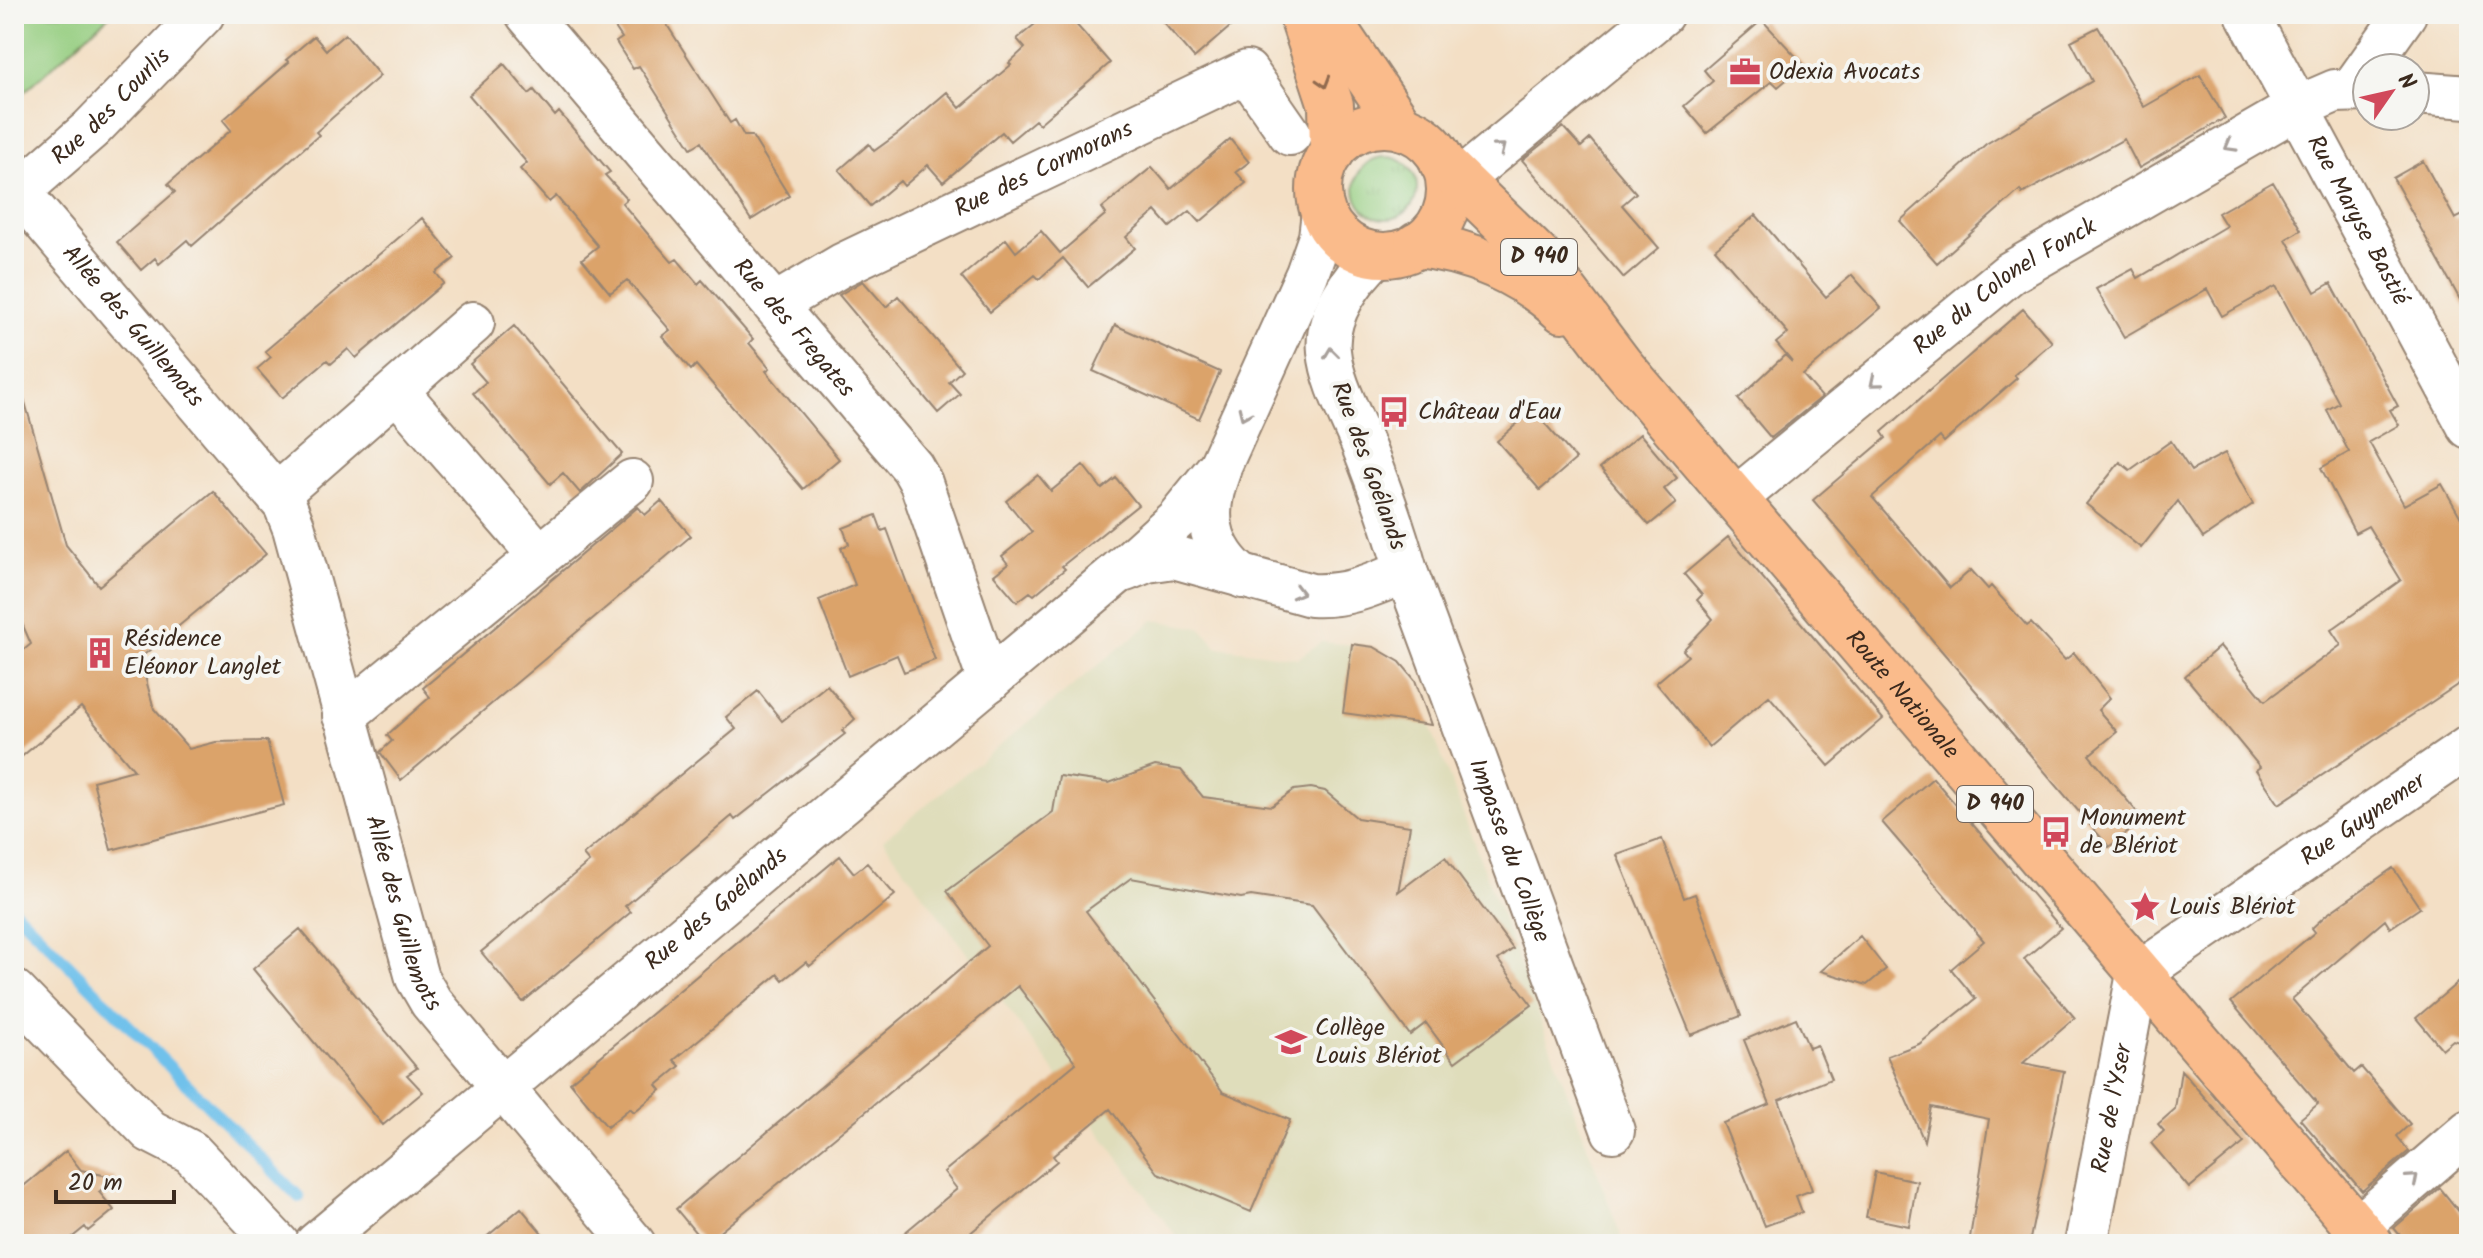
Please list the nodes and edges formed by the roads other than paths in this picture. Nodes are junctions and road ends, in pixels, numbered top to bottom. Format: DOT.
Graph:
graph roads {
  1 [pos="203,14"];
  2 [pos="1301,14"];
  3 [pos="1325,14"];
  4 [pos="1662,14"];
  5 [pos="2247,14"];
  6 [pos="2405,14"];
  7 [pos="536,17"];
  8 [pos="2382,52"];
  9 [pos="2351,90"];
  10 [pos="2431,94"];
  11 [pos="2469,97"];
  12 [pos="2298,107"];
  13 [pos="1402,128"];
  14 [pos="1290,134"];
  15 [pos="1332,152"];
  16 [pos="1450,183"];
  17 [pos="16,194"];
  18 [pos="1323,212"];
  19 [pos="1397,250"];
  20 [pos="776,304"];
  21 [pos="473,323"];
  22 [pos="1620,364"];
  23 [pos="397,391"];
  24 [pos="2469,427"];
  25 [pos="1220,466"];
  26 [pos="632,481"];
  27 [pos="277,495"];
  28 [pos="1735,499"];
  29 [pos="540,556"];
  30 [pos="1406,571"];
  31 [pos="1116,574"];
  32 [pos="1243,577"];
  33 [pos="989,681"];
  34 [pos="344,716"];
  35 [pos="2469,747"];
  36 [pos="2138,974"];
  37 [pos="14,991"];
  38 [pos="503,1088"];
  39 [pos="1613,1131"];
  40 [pos="2469,1131"];
  41 [pos="2364,1236"];
  42 [pos="278,1244"];
  43 [pos="316,1244"];
  44 [pos="634,1244"];
  45 [pos="2086,1244"];
  1 -- 17 [label="street, Rue des Courlis"];
  2 -- 15 [label="main road, one-way"];
  3 -- 13 [label="main road"];
  16 -- 4 [label="street, one-way"];
  5 -- 12 [label="street, Rue Maryse Bastié"];
  6 -- 8 [label="street"];
  7 -- 20 [label="street, Rue des Fregates"];
  9 -- 12 [label="street, Rue du Colonel Fonck"];
  10 -- 11 [label="street"];
  12 -- 24 [label="street, Rue Maryse Bastié"];
  12 -- 28 [label="street, Rue du Colonel Fonck, one-way"];
  13 -- 15 [label="main road"];
  13 -- 16 [label="main road"];
  14 -- 20 [label="street, Rue des Cormorans"];
  15 -- 18 [label="main road"];
  16 -- 19 [label="main road"];
  16 -- 22 [label="main road, Route Nationale / D 940"];
  17 -- 27 [label="street, Allée des Guillemots"];
  18 -- 19 [label="main road"];
  18 -- 25 [label="street, Rue des Goélands, one-way"];
  19 -- 22 [label="main road, Route Nationale / D 940"];
  30 -- 19 [label="street, Rue des Goélands, one-way"];
  20 -- 33 [label="street, Rue des Fregates"];
  21 -- 23 [label="street"];
  22 -- 28 [label="main road, Route Nationale / D 940"];
  23 -- 27 [label="street"];
  23 -- 29 [label="street"];
  25 -- 31 [label="street, Rue des Goélands"];
  25 -- 32 [label="street, Rue des Goélands"];
  26 -- 29 [label="street"];
  27 -- 34 [label="street, Allée des Guillemots"];
  28 -- 36 [label="main road, Route Nationale / D 940"];
  29 -- 34 [label="street"];
  32 -- 30 [label="street, Rue des Goélands, one-way"];
  30 -- 39 [label="street, Impasse du Collège"];
  31 -- 32 [label="street, Rue des Goélands"];
  31 -- 33 [label="street, Rue des Goélands"];
  33 -- 38 [label="street, Rue des Goélands"];
  34 -- 38 [label="street, Allée des Guillemots"];
  35 -- 36 [label="street, Rue Guynemer"];
  36 -- 41 [label="main road, Route Nationale / D 940"];
  36 -- 45 [label="street, Rue de l'Yser"];
  37 -- 42 [label="street"];
  38 -- 43 [label="street, Rue des Goélands"];
  38 -- 44 [label="street, Allée des Guillemots"];
  41 -- 40 [label="street, one-way"];
}
